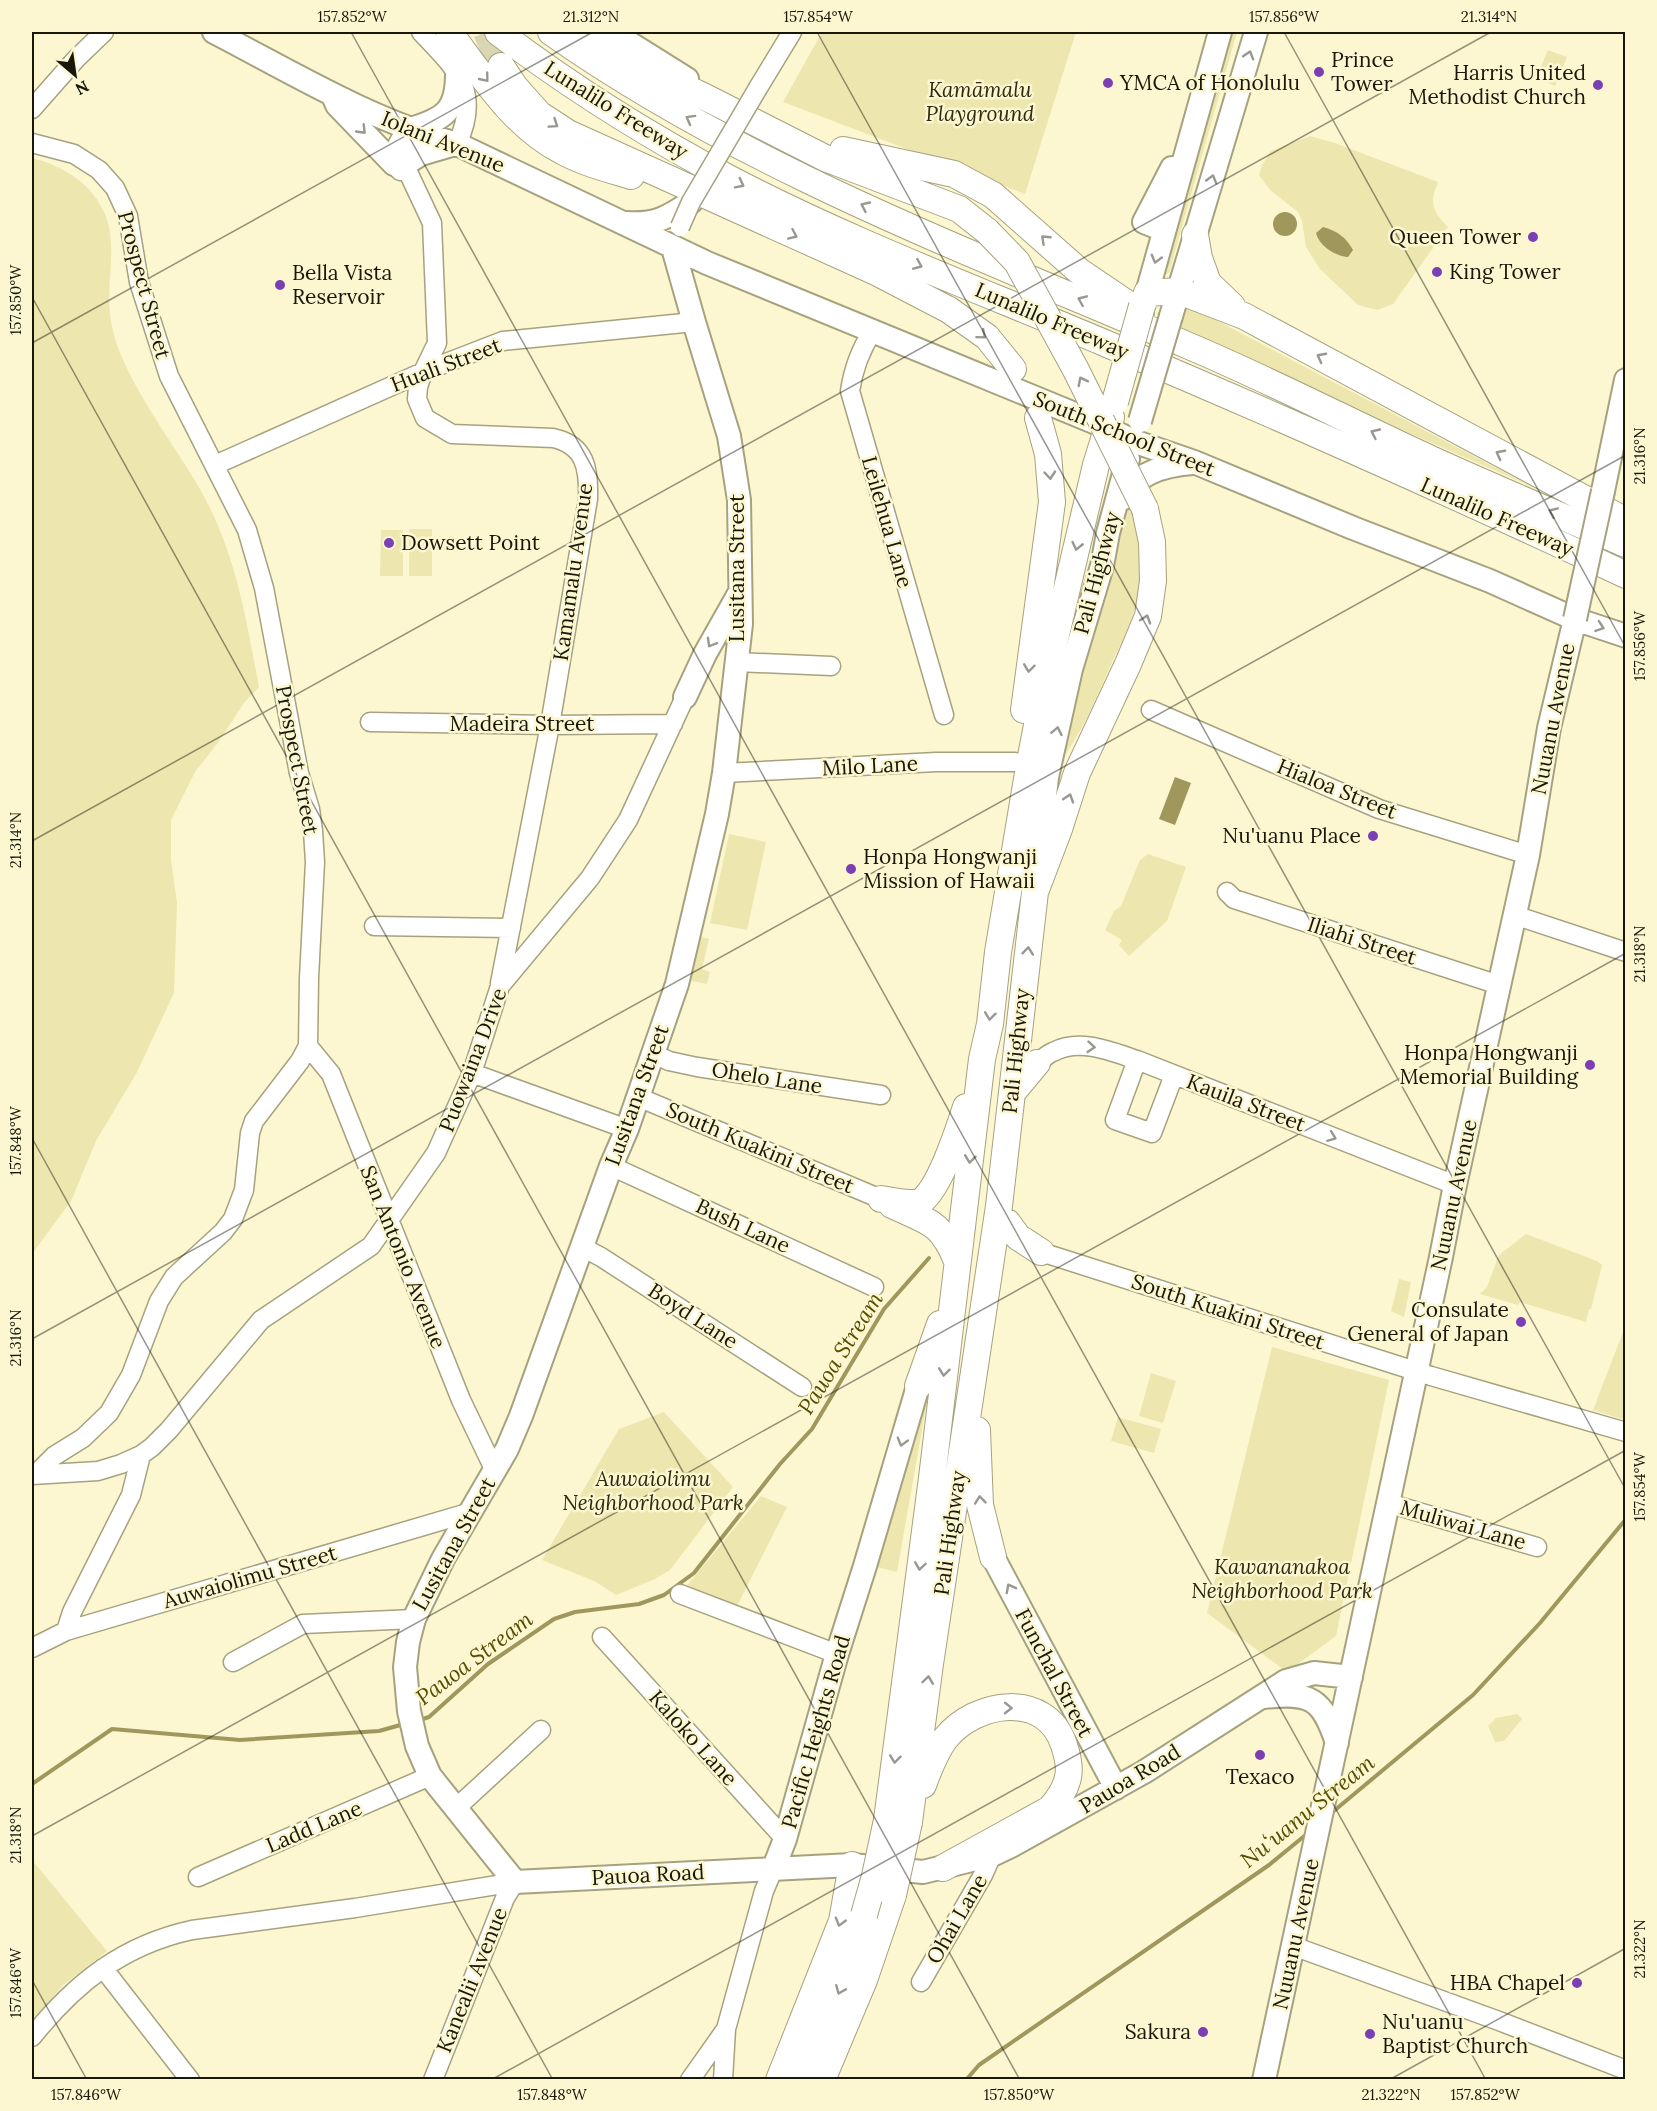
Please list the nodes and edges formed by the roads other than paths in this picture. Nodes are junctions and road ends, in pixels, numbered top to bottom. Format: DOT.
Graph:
graph roads {
  1 [pos="104,32"];
  2 [pos="214,32"];
  3 [pos="422,32"];
  4 [pos="449,32"];
  5 [pos="498,32"];
  6 [pos="551,32"];
  7 [pos="566,32"];
  8 [pos="612,32"];
  9 [pos="792,32"];
  10 [pos="1220,32"];
  11 [pos="1256,32"];
  12 [pos="501,66"];
  13 [pos="457,74"];
  14 [pos="332,94"];
  15 [pos="705,97"];
  16 [pos="32,109"];
  17 [pos="417,131"];
  18 [pos="791,140"];
  19 [pos="32,143"];
  20 [pos="457,144"];
  21 [pos="402,163"];
  22 [pos="696,198"];
  23 [pos="622,222"];
  24 [pos="673,222"];
  25 [pos="1196,235"];
  26 [pos="673,248"];
  27 [pos="878,273"];
  28 [pos="1179,291"];
  29 [pos="1145,300"];
  30 [pos="1244,316"];
  31 [pos="693,322"];
  32 [pos="872,332"];
  33 [pos="1194,348"];
  34 [pos="1013,369"];
  35 [pos="423,372"];
  36 [pos="1626,380"];
  37 [pos="1038,418"];
  38 [pos="1108,429"];
  39 [pos="1137,431"];
  40 [pos="1327,440"];
  41 [pos="1194,462"];
  42 [pos="215,465"];
  43 [pos="1626,521"];
  44 [pos="1108,533"];
  45 [pos="1626,544"];
  46 [pos="1623,575"];
  47 [pos="740,592"];
  48 [pos="1575,619"];
  49 [pos="1626,636"];
  50 [pos="831,666"];
  51 [pos="736,667"];
  52 [pos="685,697"];
  53 [pos="1151,710"];
  54 [pos="944,715"];
  55 [pos="370,722"];
  56 [pos="673,724"];
  57 [pos="550,725"];
  58 [pos="1015,762"];
  59 [pos="724,773"];
  60 [pos="1528,855"];
  61 [pos="1035,892"];
  62 [pos="1227,892"];
  63 [pos="1514,915"];
  64 [pos="1005,916"];
  65 [pos="374,926"];
  66 [pos="511,928"];
  67 [pos="1626,952"];
  68 [pos="1499,985"];
  69 [pos="500,987"];
  70 [pos="308,1046"];
  71 [pos="654,1054"];
  72 [pos="982,1059"];
  73 [pos="1137,1060"];
  74 [pos="1037,1064"];
  75 [pos="472,1073"];
  76 [pos="1174,1075"];
  77 [pos="1012,1093"];
  78 [pos="881,1095"];
  79 [pos="638,1097"];
  80 [pos="627,1129"];
  81 [pos="1008,1129"];
  82 [pos="611,1166"];
  83 [pos="1455,1185"];
  84 [pos="881,1199"];
  85 [pos="1007,1222"];
  86 [pos="389,1223"];
  87 [pos="582,1247"];
  88 [pos="1041,1252"];
  89 [pos="957,1261"];
  90 [pos="1000,1267"];
  91 [pos="874,1287"];
  92 [pos="953,1293"];
  93 [pos="1416,1371"];
  94 [pos="918,1386"];
  95 [pos="802,1387"];
  96 [pos="1626,1432"];
  97 [pos="141,1455"];
  98 [pos="495,1471"];
  99 [pos="34,1475"];
  100 [pos="1388,1503"];
  101 [pos="471,1512"];
  102 [pos="1537,1547"];
  103 [pos="993,1557"];
  104 [pos="680,1594"];
  105 [pos="414,1619"];
  106 [pos="66,1631"];
  107 [pos="602,1637"];
  108 [pos="32,1648"];
  109 [pos="837,1654"];
  110 [pos="233,1662"];
  111 [pos="1349,1684"];
  112 [pos="1260,1698"];
  113 [pos="541,1731"];
  114 [pos="1337,1743"];
  115 [pos="430,1776"];
  116 [pos="1116,1788"];
  117 [pos="455,1809"];
  118 [pos="898,1821"];
  119 [pos="785,1839"];
  120 [pos="992,1855"];
  121 [pos="852,1865"];
  122 [pos="943,1868"];
  123 [pos="773,1870"];
  124 [pos="198,1877"];
  125 [pos="514,1882"];
  126 [pos="875,1917"];
  127 [pos="1293,1946"];
  128 [pos="103,1968"];
  129 [pos="921,1982"];
  130 [pos="726,2029"];
  131 [pos="32,2037"];
  132 [pos="1626,2070"];
  133 [pos="190,2079"];
  134 [pos="433,2079"];
  135 [pos="690,2079"];
  136 [pos="723,2079"];
  137 [pos="779,2079"];
  138 [pos="801,2079"];
  139 [pos="822,2079"];
  140 [pos="1264,2079"];
  1 -- 16 [label="street"];
  2 -- 14 [label="main road, Iolani Avenue"];
  3 -- 13 [label="street"];
  4 -- 22 [label="highway, one-way"];
  5 -- 40 [label="highway, Lunalilo Freeway, one-way"];
  33 -- 6 [label="highway, Lunalilo Freeway, one-way"];
  7 -- 15 [label="highway"];
  8 -- 15 [label="main road"];
  9 -- 22 [label="street, bridge"];
  10 -- 29 [label="main road, Pali Highway, one-way"];
  25 -- 11 [label="main road, Pali Highway, one-way"];
  12 -- 22 [label="highway, one-way"];
  13 -- 17 [label="main road"];
  13 -- 20 [label="street"];
  14 -- 17 [label="main road, Iolani Avenue"];
  14 -- 21 [label="main road, one-way"];
  15 -- 18 [label="highway"];
  17 -- 20 [label="main road, Iolani Avenue"];
  17 -- 21 [label="street"];
  33 -- 18 [label="highway, one-way"];
  61 -- 18 [label="highway, one-way, bridge"];
  19 -- 42 [label="street, Prospect Street"];
  20 -- 21 [label="main road"];
  20 -- 23 [label="main road, Iolani Avenue"];
  21 -- 35 [label="street, Kamamalu Avenue"];
  22 -- 24 [label="main road"];
  22 -- 27 [label="highway, one-way"];
  23 -- 24 [label="main road"];
  23 -- 26 [label="main road, Iolani Avenue"];
  24 -- 26 [label="street"];
  25 -- 28 [label="main road, Pali Highway"];
  25 -- 30 [label="highway"];
  26 -- 31 [label="main road, Lusitana Street"];
  26 -- 32 [label="main road, South School Street"];
  27 -- 34 [label="highway, one-way"];
  27 -- 40 [label="highway"];
  28 -- 29 [label="highway"];
  28 -- 30 [label="highway"];
  28 -- 39 [label="main road, Pali Highway, bridge"];
  29 -- 38 [label="highway, Pali Highway, bridge"];
  43 -- 30 [label="highway, one-way"];
  31 -- 35 [label="street, Huali Street"];
  31 -- 47 [label="main road, Lusitana Street"];
  32 -- 38 [label="main road, South School Street"];
  32 -- 54 [label="street, Leilehua Lane"];
  45 -- 33 [label="highway, Lunalilo Freeway, one-way"];
  35 -- 42 [label="street, Huali Street"];
  35 -- 57 [label="street, Kamamalu Avenue"];
  36 -- 48 [label="main road, Nuuanu Avenue, bridge"];
  37 -- 58 [label="highway, one-way"];
  38 -- 39 [label="main road, South School Street"];
  38 -- 64 [label="highway, Pali Highway, one-way"];
  39 -- 41 [label="main road, South School Street"];
  39 -- 44 [label="main road, Pali Highway"];
  40 -- 46 [label="highway, Lunalilo Freeway"];
  41 -- 44 [label="main road"];
  41 -- 48 [label="main road, South School Street"];
  42 -- 70 [label="street, Prospect Street"];
  61 -- 44 [label="main road, Pali Highway, one-way"];
  47 -- 51 [label="main road, Lusitana Street"];
  47 -- 52 [label="main road, one-way"];
  48 -- 49 [label="main road, South School Street, one-way"];
  48 -- 60 [label="main road, Nuuanu Avenue"];
  50 -- 51 [label="street"];
  51 -- 52 [label="main road"];
  51 -- 59 [label="main road, Lusitana Street"];
  52 -- 56 [label="street, Puowaina Drive"];
  53 -- 60 [label="street, Hialoa Street"];
  55 -- 57 [label="street, Madeira Street"];
  56 -- 57 [label="street, Madeira Street"];
  56 -- 69 [label="street, Puowaina Drive"];
  57 -- 66 [label="street, Kamamalu Avenue"];
  58 -- 59 [label="street, Milo Lane"];
  58 -- 64 [label="highway"];
  59 -- 71 [label="main road, Lusitana Street"];
  60 -- 63 [label="main road, Nuuanu Avenue"];
  77 -- 61 [label="highway, Pali Highway, one-way"];
  62 -- 68 [label="street, Iliahi Street"];
  63 -- 67 [label="street"];
  63 -- 68 [label="main road, Nuuanu Avenue"];
  64 -- 72 [label="highway, Pali Highway, one-way"];
  65 -- 66 [label="street"];
  66 -- 69 [label="street, Kamamalu Avenue"];
  68 -- 83 [label="main road, Nuuanu Avenue"];
  69 -- 75 [label="street, Puowaina Drive"];
  70 -- 86 [label="street, San Antonio Avenue"];
  70 -- 99 [label="street"];
  71 -- 78 [label="street, Ohelo Lane"];
  71 -- 79 [label="main road, Lusitana Street"];
  72 -- 84 [label="highway"];
  72 -- 89 [label="highway, Pali Highway, one-way"];
  74 -- 73 [label="street, Kauila Street, one-way"];
  73 -- 76 [label="street, Kauila Street"];
  73 -- 76 [label="street"];
  74 -- 77 [label="highway"];
  75 -- 80 [label="street"];
  75 -- 86 [label="street, Puowaina Drive"];
  76 -- 83 [label="street, Kauila Street, one-way"];
  77 -- 81 [label="highway, Pali Highway"];
  79 -- 80 [label="main road, Lusitana Street"];
  79 -- 84 [label="street, South Kuakini Street"];
  80 -- 82 [label="main road, Lusitana Street"];
  81 -- 85 [label="highway"];
  118 -- 81 [label="highway, Pali Highway, one-way"];
  82 -- 87 [label="main road, Lusitana Street"];
  82 -- 91 [label="street, Bush Lane"];
  83 -- 93 [label="main road, Nuuanu Avenue"];
  84 -- 89 [label="highway"];
  85 -- 88 [label="highway"];
  85 -- 90 [label="highway"];
  86 -- 97 [label="street, Puowaina Drive"];
  86 -- 98 [label="street, San Antonio Avenue"];
  87 -- 95 [label="street, Boyd Lane"];
  87 -- 98 [label="main road, Lusitana Street"];
  88 -- 90 [label="highway"];
  88 -- 93 [label="street, South Kuakini Street"];
  89 -- 92 [label="highway, Pali Highway"];
  103 -- 90 [label="highway, one-way"];
  92 -- 94 [label="highway"];
  92 -- 118 [label="highway, Pali Highway, one-way"];
  93 -- 96 [label="street, South Kuakini Street"];
  93 -- 100 [label="main road, Nuuanu Avenue"];
  94 -- 109 [label="main road, Pacific Heights Road, one-way"];
  97 -- 99 [label="street, Puowaina Drive"];
  97 -- 106 [label="street"];
  98 -- 101 [label="main road, Lusitana Street"];
  100 -- 102 [label="street, Muliwai Lane"];
  100 -- 111 [label="main road, Nuuanu Avenue"];
  101 -- 105 [label="main road, Lusitana Street"];
  101 -- 106 [label="street, Auwaiolimu Street"];
  116 -- 103 [label="main road, Funchal Street, one-way"];
  104 -- 109 [label="street"];
  105 -- 110 [label="street"];
  105 -- 115 [label="main road, Lusitana Street"];
  106 -- 108 [label="street, Auwaiolimu Street"];
  107 -- 119 [label="street, Kaloko Lane"];
  109 -- 119 [label="main road, Pacific Heights Road"];
  111 -- 112 [label="main road, Pauoa Road"];
  111 -- 114 [label="main road, Nuuanu Avenue"];
  112 -- 114 [label="main road"];
  112 -- 116 [label="main road, Pauoa Road"];
  113 -- 117 [label="street"];
  114 -- 127 [label="main road, Nuuanu Avenue"];
  115 -- 117 [label="main road, Lusitana Street"];
  115 -- 124 [label="street, Ladd Lane"];
  116 -- 120 [label="main road, Pauoa Road"];
  117 -- 125 [label="main road, Lusitana Street"];
  118 -- 122 [label="highway, one-way"];
  118 -- 126 [label="highway, Pali Highway, bridge"];
  119 -- 123 [label="main road, Pacific Heights Road"];
  120 -- 122 [label="main road, Pauoa Road"];
  120 -- 129 [label="street, Ohai Lane"];
  121 -- 122 [label="main road, Pauoa Road"];
  121 -- 123 [label="main road, Pauoa Road"];
  121 -- 137 [label="highway, one-way"];
  123 -- 125 [label="main road, Pauoa Road"];
  123 -- 130 [label="street, Pacific Heights Road"];
  125 -- 128 [label="street, Pauoa Road"];
  125 -- 134 [label="street, Kanealii Avenue"];
  126 -- 138 [label="highway, Pali Highway, one-way"];
  126 -- 139 [label="highway, Pali Highway"];
  127 -- 132 [label="street"];
  127 -- 140 [label="main road, Nuuanu Avenue"];
  128 -- 131 [label="street, Pauoa Road"];
  128 -- 133 [label="street"];
  130 -- 135 [label="street"];
  130 -- 136 [label="street, Pacific Heights Road"];
}
